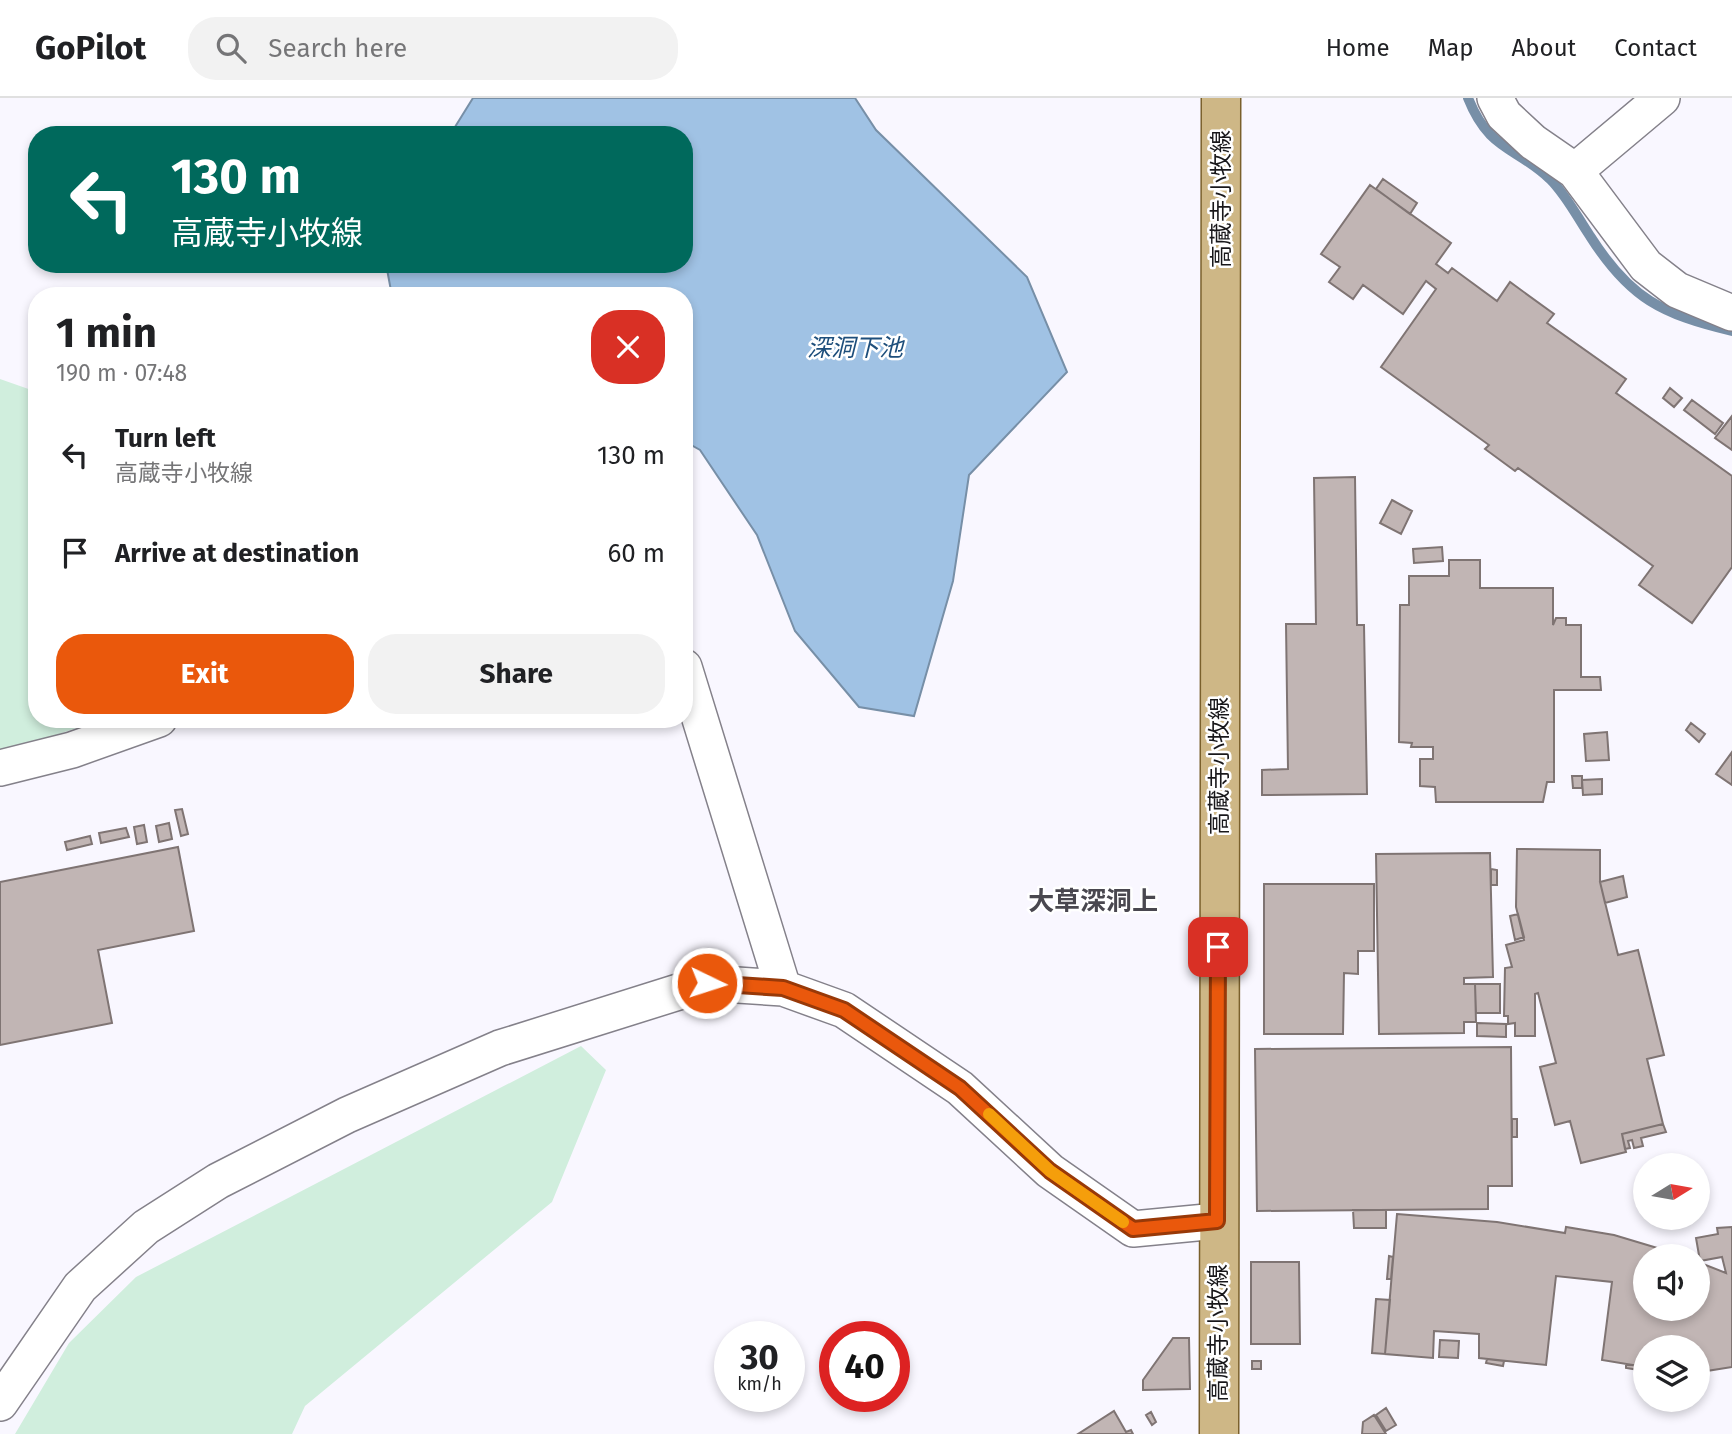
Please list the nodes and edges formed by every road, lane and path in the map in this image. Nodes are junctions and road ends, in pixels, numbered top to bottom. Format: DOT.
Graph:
graph roads {
  1 [pos="1221,98"];
  2 [pos="1495,98"];
  3 [pos="1662,98"];
  4 [pos="1575,171"];
  5 [pos="1732,313"];
  6 [pos="693,696"];
  7 [pos="134,728"];
  8 [pos="0,768"];
  9 [pos="783,988"];
  10 [pos="1217,1221"];
  11 [pos="0,1404"];
  12 [pos="1219,1434"];
  1 -- 10 [label="main road, 高蔵寺小牧線"];
  2 -- 4 [label="street"];
  3 -- 4 [label="street"];
  4 -- 5 [label="street"];
  6 -- 9 [label="street"];
  7 -- 8 [label="street"];
  9 -- 10 [label="street"];
  9 -- 11 [label="street"];
  10 -- 12 [label="main road, 高蔵寺小牧線"];
}
